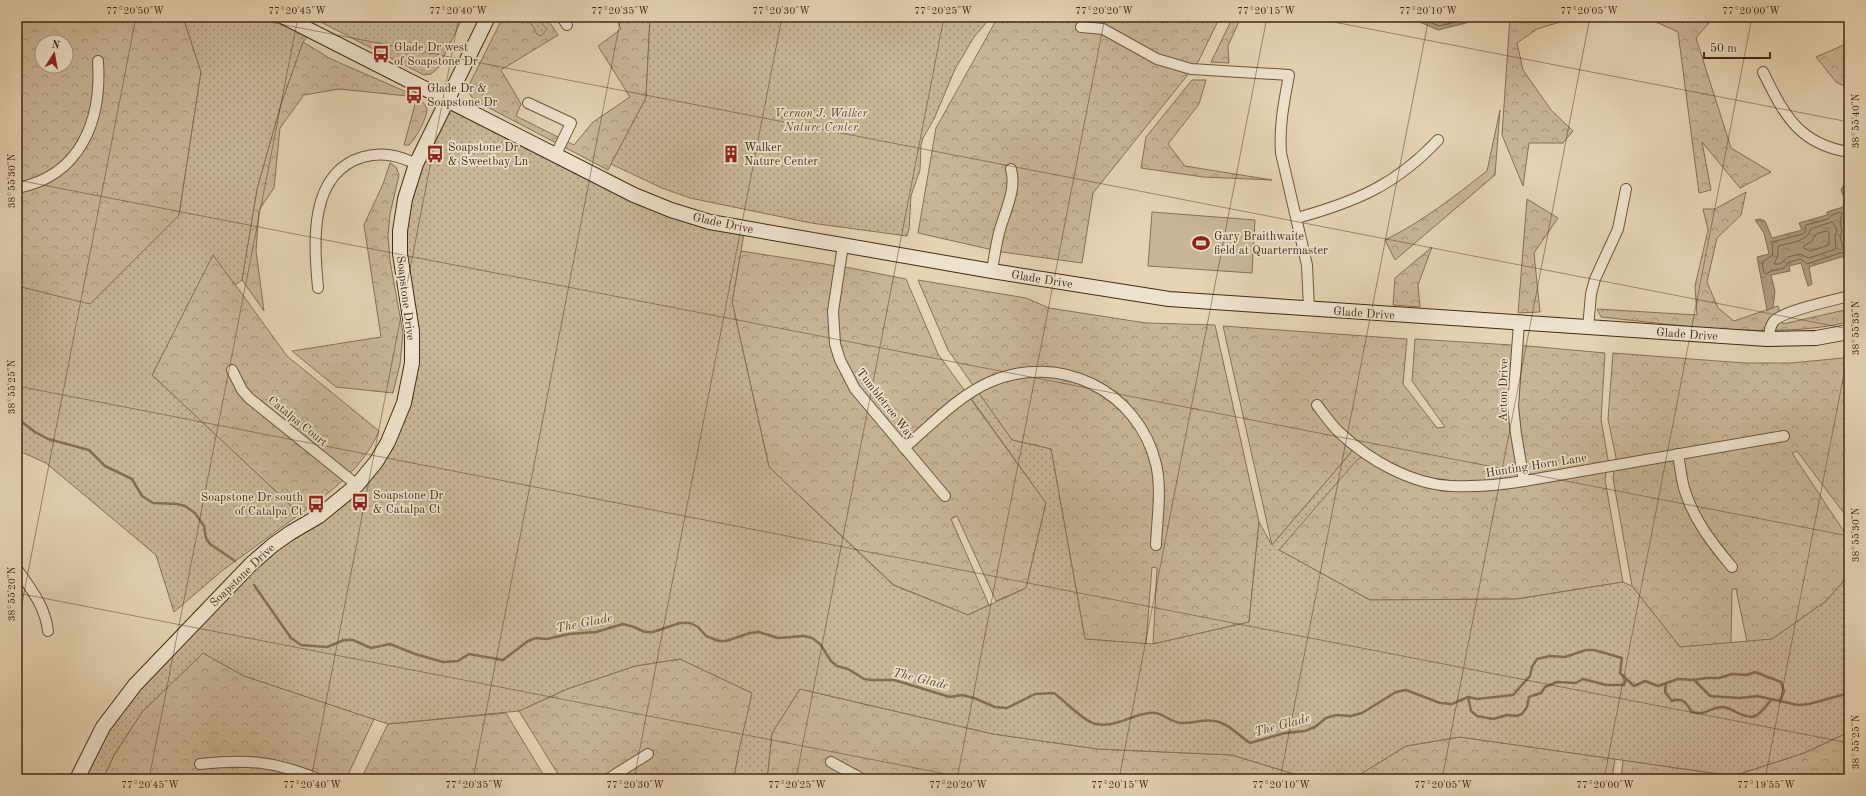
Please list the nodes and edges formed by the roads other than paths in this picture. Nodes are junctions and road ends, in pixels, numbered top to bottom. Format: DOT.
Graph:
graph roads {
  1 [pos="284,17"];
  2 [pos="488,17"];
  3 [pos="1081,27"];
  4 [pos="98,61"];
  5 [pos="1763,72"];
  6 [pos="449,100"];
  7 [pos="528,103"];
  8 [pos="1438,140"];
  9 [pos="1849,152"];
  10 [pos="556,154"];
  11 [pos="416,164"];
  12 [pos="1010,169"];
  13 [pos="17,188"];
  14 [pos="1626,189"];
  15 [pos="1297,218"];
  16 [pos="843,245"];
  17 [pos="992,270"];
  18 [pos="318,288"];
  19 [pos="1849,296"];
  20 [pos="1309,309"];
  21 [pos="1519,323"];
  22 [pos="1588,328"];
  23 [pos="1849,332"];
  24 [pos="1769,340"];
  25 [pos="232,370"];
  26 [pos="1317,405"];
  27 [pos="1784,436"];
  28 [pos="904,448"];
  29 [pos="1678,454"];
  30 [pos="1524,481"];
  31 [pos="357,485"];
  32 [pos="945,496"];
  33 [pos="1156,545"];
  34 [pos="1732,567"];
  35 [pos="17,569"];
  36 [pos="48,631"];
  37 [pos="648,754"];
  38 [pos="831,762"];
  39 [pos="200,764"];
  40 [pos="77,779"];
  41 [pos="318,779"];
  42 [pos="608,779"];
  43 [pos="862,779"];
  1 -- 6 [label="street, Glade Drive"];
  2 -- 6 [label="street, Soapstone Drive"];
  3 -- 15 [label="street"];
  4 -- 13 [label="street"];
  5 -- 9 [label="street"];
  6 -- 10 [label="street, Glade Drive"];
  6 -- 11 [label="street, Soapstone Drive"];
  7 -- 10 [label="street"];
  8 -- 15 [label="street"];
  10 -- 16 [label="street, Glade Drive"];
  11 -- 18 [label="street"];
  11 -- 31 [label="street, Soapstone Drive"];
  12 -- 17 [label="street"];
  14 -- 22 [label="street"];
  15 -- 20 [label="street"];
  16 -- 17 [label="street, Glade Drive"];
  16 -- 28 [label="street, Tumbletree Way"];
  17 -- 20 [label="street, Glade Drive"];
  19 -- 24 [label="street"];
  20 -- 21 [label="street, Glade Drive"];
  21 -- 22 [label="street, Glade Drive"];
  21 -- 30 [label="street, Acton Drive"];
  22 -- 24 [label="street, Glade Drive"];
  23 -- 24 [label="street, Glade Drive"];
  25 -- 31 [label="street, Catalpa Court"];
  26 -- 30 [label="street, Hunting Horn Lane"];
  27 -- 29 [label="street, Hunting Horn Lane"];
  28 -- 32 [label="street, Tumbletree Way"];
  28 -- 33 [label="street"];
  29 -- 30 [label="street, Hunting Horn Lane"];
  29 -- 34 [label="street"];
  31 -- 40 [label="street, Soapstone Drive"];
  35 -- 36 [label="street"];
  37 -- 42 [label="street"];
  38 -- 43 [label="street"];
  39 -- 41 [label="street"];
}
